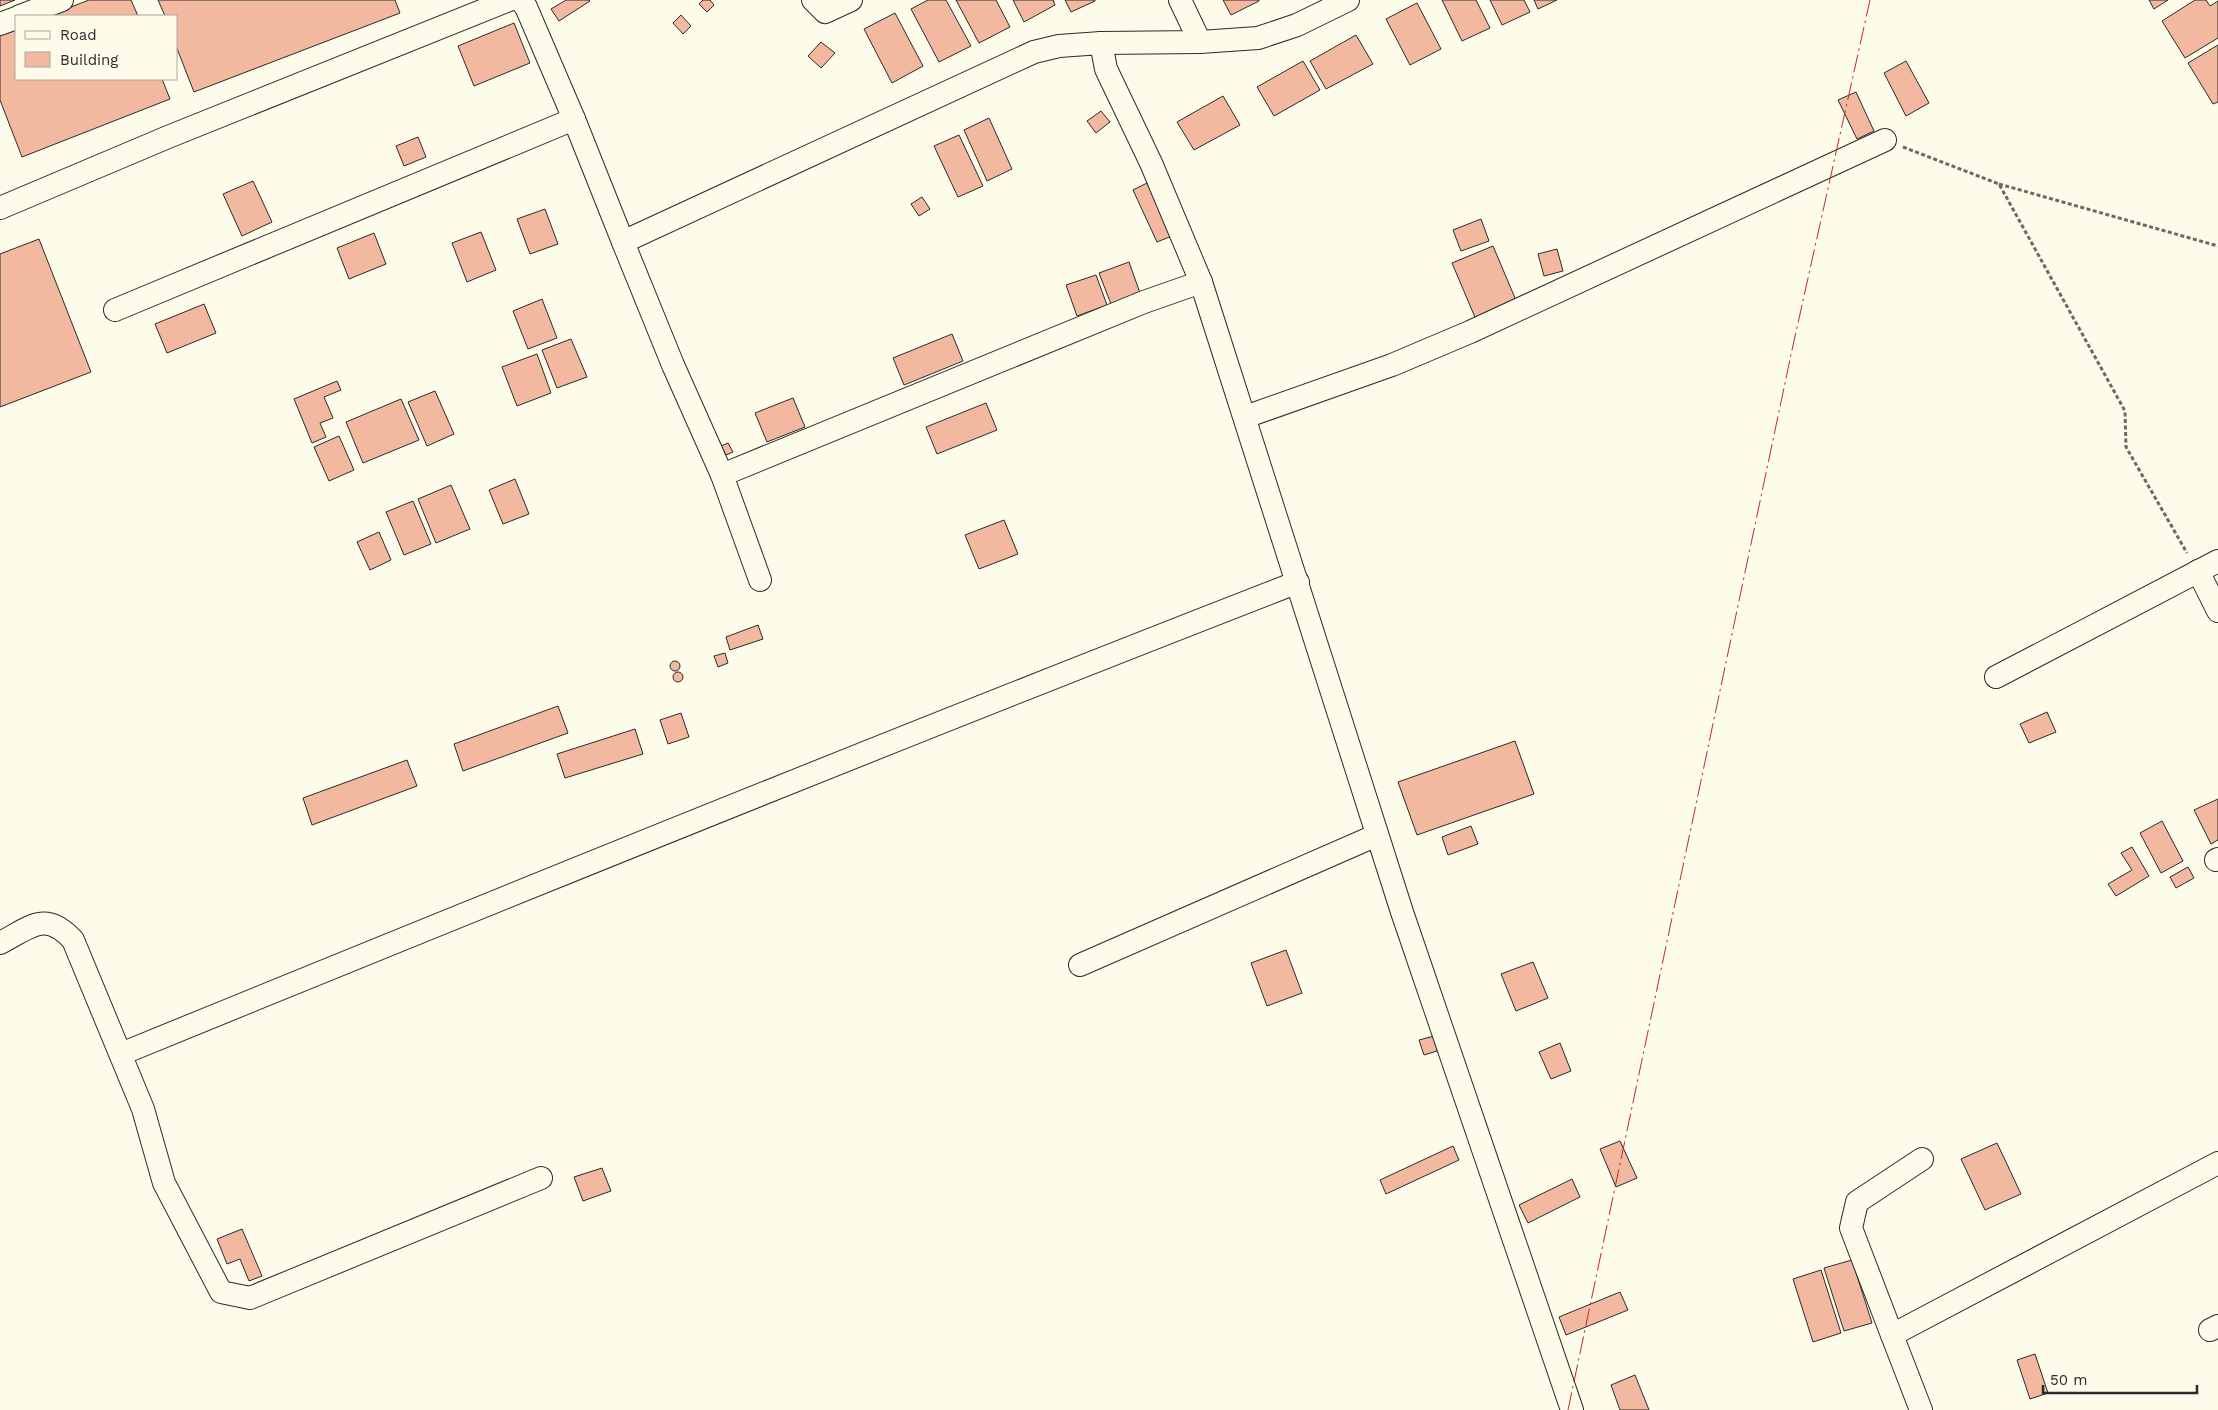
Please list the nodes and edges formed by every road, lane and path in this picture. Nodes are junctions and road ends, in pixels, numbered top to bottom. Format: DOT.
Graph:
graph roads {
  1 [pos="62,0"];
  2 [pos="813,0"];
  3 [pos="851,0"];
  4 [pos="1180,0"];
  5 [pos="1348,0"];
  6 [pos="522,2"];
  7 [pos="23,15"];
  8 [pos="15,18"];
  9 [pos="0,24"];
  10 [pos="1200,42"];
  11 [pos="1102,43"];
  12 [pos="574,119"];
  13 [pos="1885,140"];
  14 [pos="1999,184"];
  15 [pos="0,208"];
  16 [pos="623,242"];
  17 [pos="2218,246"];
  18 [pos="1201,282"];
  19 [pos="115,310"];
  20 [pos="1245,417"];
  21 [pos="722,476"];
  22 [pos="2218,561"];
  23 [pos="2198,571"];
  24 [pos="760,580"];
  25 [pos="1298,582"];
  26 [pos="2218,611"];
  27 [pos="1996,677"];
  28 [pos="1377,835"];
  29 [pos="0,943"];
  30 [pos="1080,965"];
  31 [pos="121,1054"];
  32 [pos="1922,1159"];
  33 [pos="2218,1163"];
  34 [pos="541,1178"];
  35 [pos="1892,1335"];
  36 [pos="1572,1410"];
  37 [pos="1920,1410"];
  1 -- 7 [label="street"];
  2 -- 3 [label="street"];
  4 -- 10 [label="street"];
  5 -- 10 [label="street"];
  6 -- 12 [label="street"];
  6 -- 15 [label="street"];
  8 -- 9 [label="street"];
  10 -- 11 [label="street"];
  11 -- 16 [label="street"];
  11 -- 18 [label="street"];
  12 -- 16 [label="street"];
  12 -- 19 [label="street"];
  13 -- 14 [label="path"];
  13 -- 20 [label="street"];
  14 -- 17 [label="path"];
  14 -- 23 [label="path"];
  16 -- 21 [label="street"];
  18 -- 20 [label="street"];
  18 -- 21 [label="street"];
  20 -- 25 [label="street"];
  21 -- 24 [label="street"];
  22 -- 23 [label="street"];
  23 -- 26 [label="street"];
  23 -- 27 [label="street"];
  25 -- 28 [label="street"];
  25 -- 31 [label="street"];
  28 -- 30 [label="street"];
  28 -- 36 [label="street"];
  29 -- 31 [label="street"];
  31 -- 34 [label="street"];
  32 -- 35 [label="street"];
  33 -- 35 [label="street"];
  35 -- 37 [label="street"];
}
